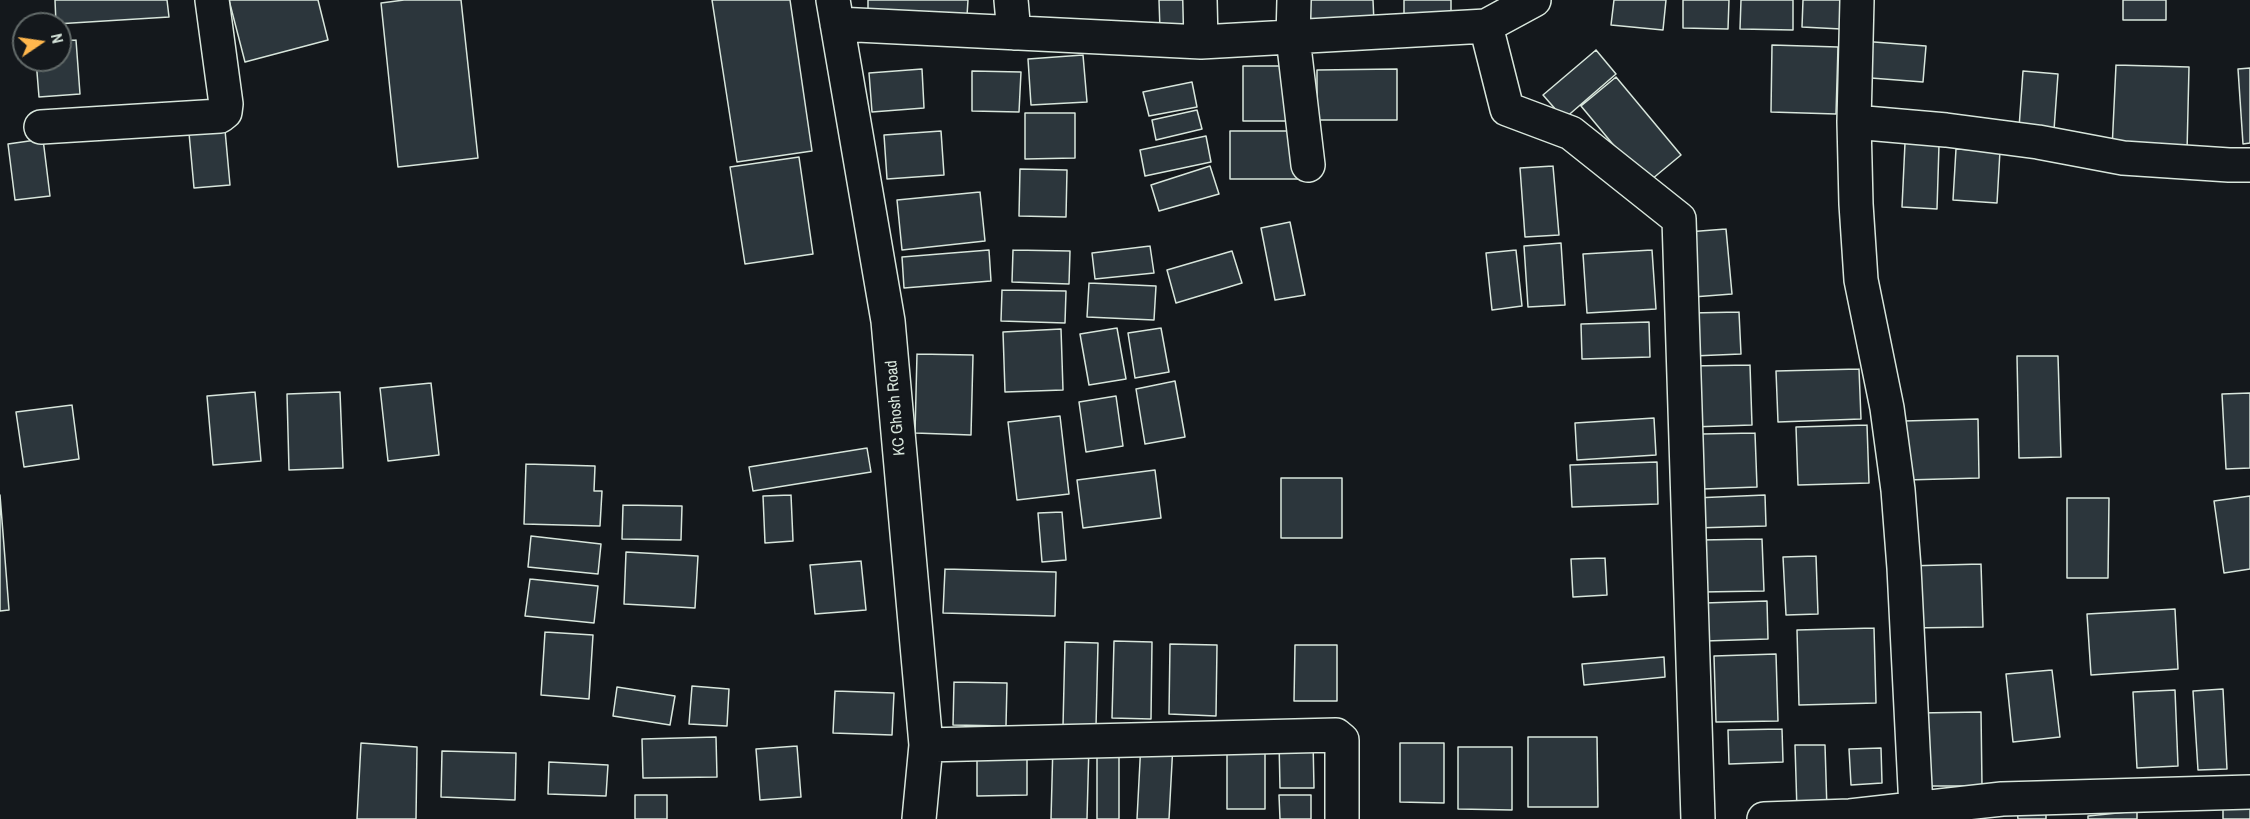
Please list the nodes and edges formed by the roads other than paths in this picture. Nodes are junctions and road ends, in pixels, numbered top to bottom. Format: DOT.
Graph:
graph roads {
  1 [pos="212,0"];
  2 [pos="1011,0"];
  3 [pos="1200,0"];
  4 [pos="1294,0"];
  5 [pos="1534,0"];
  6 [pos="1857,0"];
  7 [pos="835,12"];
  8 [pos="1488,13"];
  9 [pos="1014,33"];
  10 [pos="1293,38"];
  11 [pos="1201,42"];
  12 [pos="1854,122"];
  13 [pos="40,127"];
  14 [pos="1308,165"];
  15 [pos="2250,165"];
  16 [pos="926,745"];
  17 [pos="2250,792"];
  18 [pos="1916,808"];
  19 [pos="2065,808"];
  20 [pos="919,819"];
  21 [pos="1342,819"];
  22 [pos="1698,819"];
  23 [pos="1764,819"];
  1 -- 13 [label="street"];
  2 -- 9 [label="street"];
  3 -- 11 [label="street"];
  4 -- 10 [label="street"];
  5 -- 8 [label="street"];
  6 -- 12 [label="street"];
  7 -- 9 [label="street"];
  7 -- 16 [label="street, KC Ghosh Road"];
  8 -- 10 [label="street"];
  8 -- 22 [label="street"];
  9 -- 11 [label="street"];
  10 -- 11 [label="street"];
  10 -- 14 [label="street"];
  12 -- 15 [label="street"];
  12 -- 18 [label="street"];
  16 -- 20 [label="street, KC Ghosh Road"];
  16 -- 21 [label="street"];
  17 -- 19 [label="street"];
  18 -- 19 [label="street"];
  18 -- 23 [label="street"];
}
